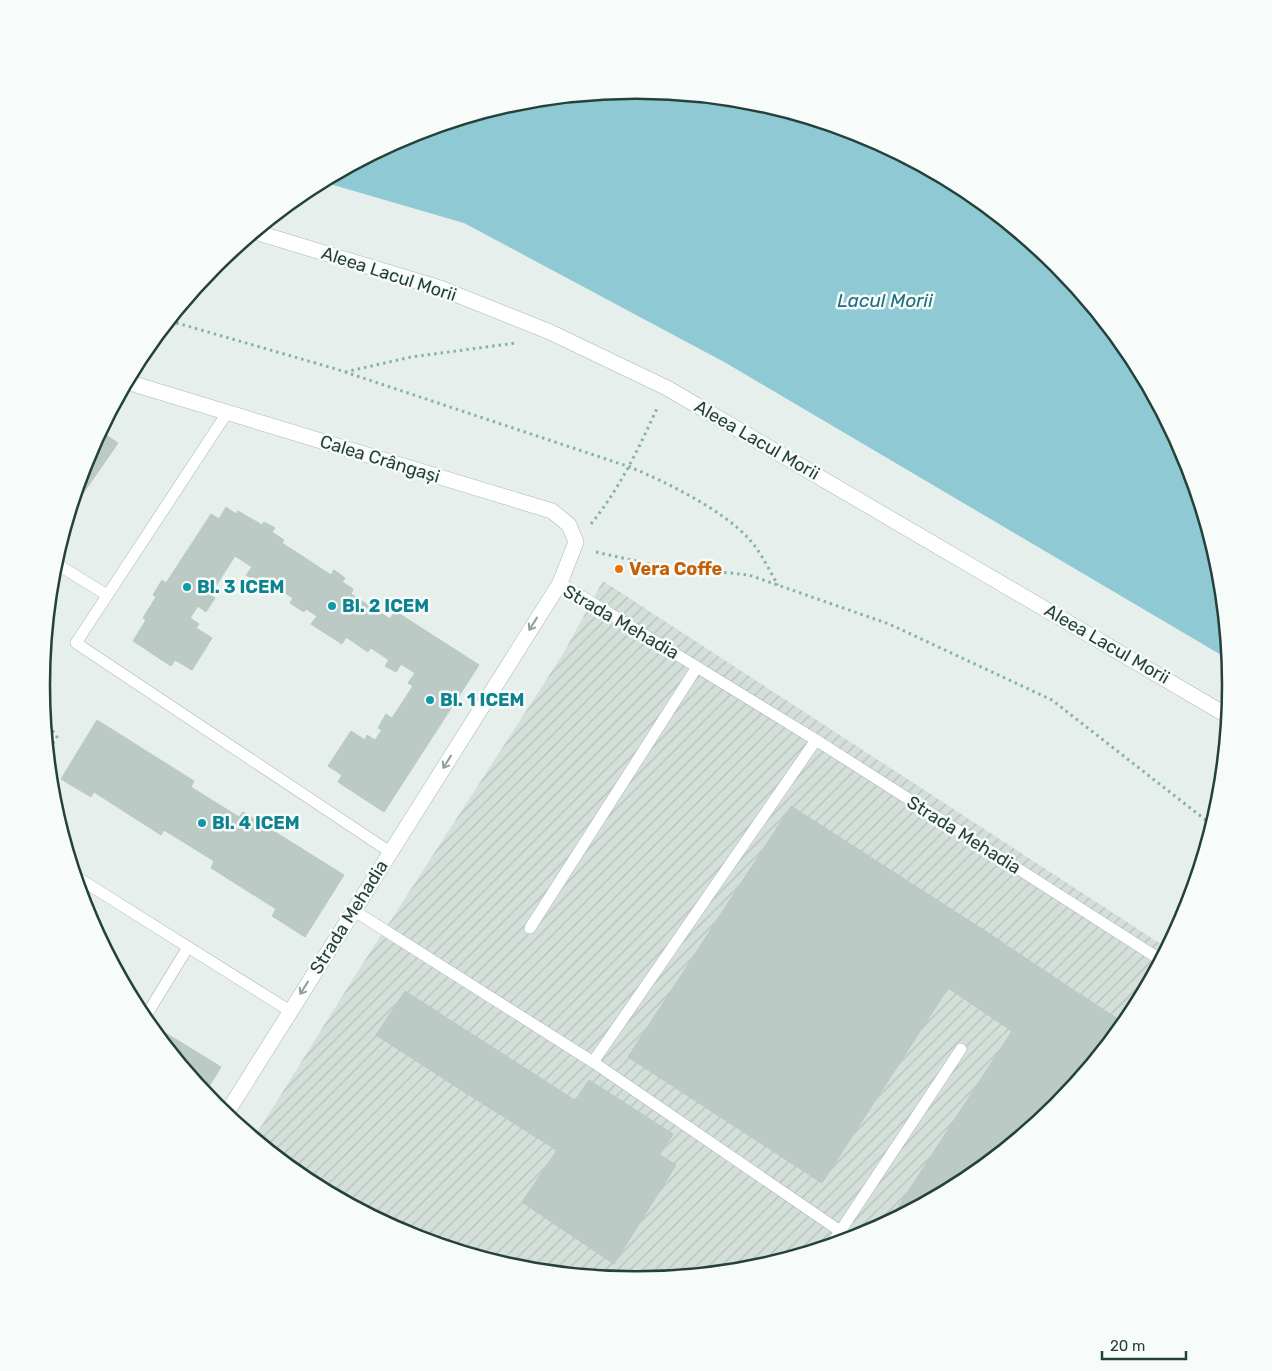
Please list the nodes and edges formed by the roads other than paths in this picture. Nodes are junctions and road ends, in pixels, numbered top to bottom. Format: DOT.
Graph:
graph roads {
  1 [pos="263,234"];
  2 [pos="134,384"];
  3 [pos="227,412"];
  4 [pos="62,568"];
  5 [pos="560,583"];
  6 [pos="108,595"];
  7 [pos="697,667"];
  8 [pos="1221,712"];
  9 [pos="816,740"];
  10 [pos="390,852"];
  11 [pos="84,882"];
  12 [pos="353,910"];
  13 [pos="530,928"];
  14 [pos="188,947"];
  15 [pos="1155,957"];
  16 [pos="149,1011"];
  17 [pos="290,1012"];
  18 [pos="961,1049"];
  19 [pos="593,1062"];
  20 [pos="230,1108"];
  21 [pos="840,1231"];
  22 [pos="837,1235"];
  1 -- 8 [label="street, Aleea Lacul Morii"];
  2 -- 3 [label="street, Calea Crângași"];
  3 -- 5 [label="street, Calea Crângași"];
  3 -- 6 [label="lane"];
  4 -- 6 [label="lane"];
  5 -- 7 [label="lane, Strada Mehadia"];
  5 -- 10 [label="street, Strada Mehadia, one-way"];
  6 -- 10 [label="lane"];
  7 -- 9 [label="lane, Strada Mehadia"];
  7 -- 13 [label="lane"];
  9 -- 15 [label="lane, Strada Mehadia"];
  9 -- 19 [label="lane"];
  10 -- 12 [label="street, Strada Mehadia"];
  11 -- 14 [label="lane"];
  12 -- 17 [label="street, Strada Mehadia, one-way"];
  12 -- 19 [label="lane"];
  14 -- 16 [label="lane"];
  14 -- 17 [label="lane"];
  17 -- 20 [label="street, Strada Mehadia"];
  18 -- 21 [label="lane"];
  19 -- 21 [label="lane"];
  21 -- 22 [label="lane"];
}
